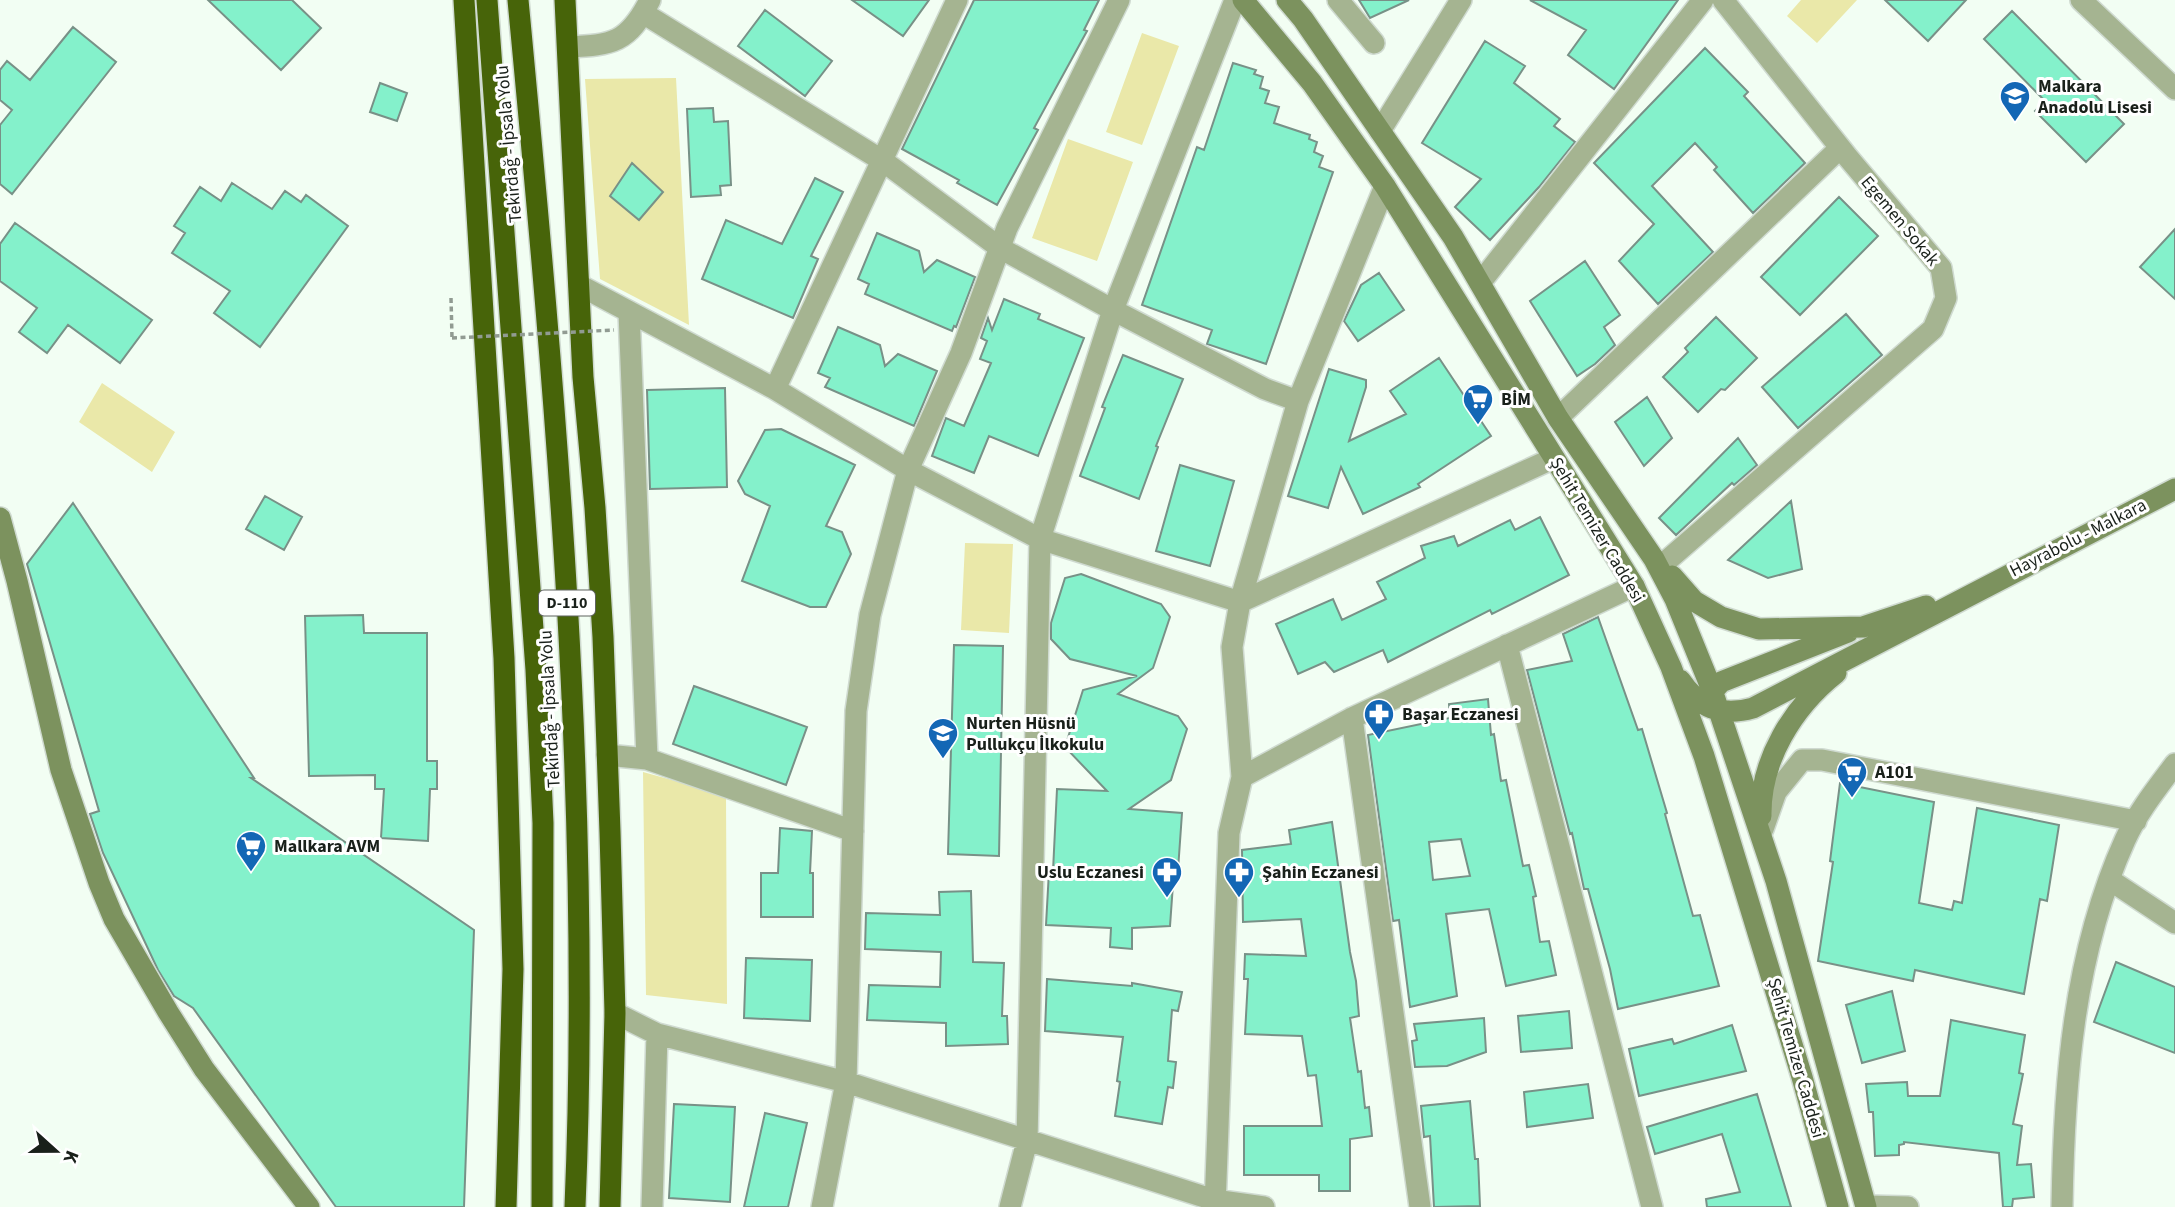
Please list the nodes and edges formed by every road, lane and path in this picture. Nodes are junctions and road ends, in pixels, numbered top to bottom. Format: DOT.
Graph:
graph roads {
  1 [pos="464,0"];
  2 [pos="487,0"];
  3 [pos="518,0"];
  4 [pos="565,0"];
  5 [pos="957,0"];
  6 [pos="1118,0"];
  7 [pos="1235,0"];
  8 [pos="1242,0"];
  9 [pos="1287,0"];
  10 [pos="1338,0"];
  11 [pos="1461,0"];
  12 [pos="1703,0"];
  13 [pos="1723,0"];
  14 [pos="2081,0"];
  15 [pos="647,7"];
  16 [pos="1374,43"];
  17 [pos="568,47"];
  18 [pos="2175,89"];
  19 [pos="1380,131"];
  20 [pos="1846,155"];
  21 [pos="883,161"];
  22 [pos="1385,186"];
  23 [pos="1000,248"];
  24 [pos="1480,283"];
  25 [pos="579,285"];
  26 [pos="451,298"];
  27 [pos="1113,310"];
  28 [pos="629,312"];
  29 [pos="614,330"];
  30 [pos="775,389"];
  31 [pos="1298,401"];
  32 [pos="1558,418"];
  33 [pos="1554,458"];
  34 [pos="908,470"];
  35 [pos="2175,489"];
  36 [pos="0,518"];
  37 [pos="1040,539"];
  38 [pos="1658,562"];
  39 [pos="1634,586"];
  40 [pos="1982,588"];
  41 [pos="1240,602"];
  42 [pos="1863,627"];
  43 [pos="1507,645"];
  44 [pos="1868,648"];
  45 [pos="1671,667"];
  46 [pos="1711,702"];
  47 [pos="1352,718"];
  48 [pos="607,755"];
  49 [pos="1704,756"];
  50 [pos="647,759"];
  51 [pos="2175,764"];
  52 [pos="1242,778"];
  53 [pos="2136,821"];
  54 [pos="853,831"];
  55 [pos="1761,835"];
  56 [pos="2110,880"];
  57 [pos="2175,923"];
  58 [pos="615,1013"];
  59 [pos="657,1034"];
  60 [pos="846,1082"];
  61 [pos="1027,1141"];
  62 [pos="1214,1204"];
  63 [pos="309,1207"];
  64 [pos="506,1207"];
  65 [pos="542,1207"];
  66 [pos="575,1207"];
  67 [pos="610,1207"];
  68 [pos="652,1207"];
  69 [pos="822,1207"];
  70 [pos="1010,1207"];
  71 [pos="1264,1207"];
  72 [pos="1420,1207"];
  73 [pos="1652,1207"];
  74 [pos="1838,1207"];
  75 [pos="1866,1207"];
  76 [pos="1908,1207"];
  77 [pos="2062,1207"];
  1 -- 64 [label="highway"];
  2 -- 65 [label="highway, Tekirdağ - İpsala Yolu / D-110"];
  3 -- 66 [label="highway, Tekirdağ - İpsala Yolu / D-110"];
  4 -- 17 [label="highway"];
  5 -- 21 [label="street"];
  6 -- 23 [label="street"];
  7 -- 27 [label="street"];
  8 -- 22 [label="main road, Şehit Temizer Caddesi"];
  9 -- 19 [label="main road, Şehit Temizer Caddesi"];
  10 -- 16 [label="street"];
  11 -- 19 [label="street"];
  12 -- 24 [label="street"];
  13 -- 20 [label="street, Egemen Sokak"];
  14 -- 18 [label="street"];
  15 -- 17 [label="street"];
  15 -- 21 [label="street"];
  17 -- 25 [label="highway"];
  19 -- 24 [label="main road, Şehit Temizer Caddesi"];
  20 -- 32 [label="street"];
  20 -- 38 [label="street, Egemen Sokak"];
  21 -- 23 [label="street"];
  21 -- 30 [label="street"];
  22 -- 31 [label="street"];
  22 -- 33 [label="main road, Şehit Temizer Caddesi"];
  23 -- 27 [label="street"];
  23 -- 34 [label="street"];
  24 -- 32 [label="main road, Şehit Temizer Caddesi"];
  25 -- 28 [label="street"];
  25 -- 48 [label="highway"];
  26 -- 29 [label="path, bridge"];
  27 -- 31 [label="street"];
  27 -- 37 [label="street"];
  28 -- 30 [label="street"];
  28 -- 50 [label="street"];
  30 -- 34 [label="street"];
  31 -- 41 [label="street"];
  32 -- 38 [label="main road, Şehit Temizer Caddesi"];
  33 -- 39 [label="main road, Şehit Temizer Caddesi"];
  33 -- 41 [label="street"];
  34 -- 37 [label="street"];
  34 -- 54 [label="street"];
  35 -- 40 [label="main road, Hayrabolu - Malkara"];
  36 -- 63 [label="main road"];
  37 -- 41 [label="street"];
  37 -- 61 [label="street"];
  38 -- 42 [label="main road"];
  38 -- 46 [label="main road, Şehit Temizer Caddesi"];
  39 -- 43 [label="street"];
  39 -- 45 [label="main road, Şehit Temizer Caddesi"];
  40 -- 42 [label="main road"];
  40 -- 44 [label="main road"];
  41 -- 52 [label="street"];
  42 -- 46 [label="main road"];
  43 -- 47 [label="street"];
  43 -- 73 [label="street"];
  44 -- 46 [label="main road"];
  44 -- 55 [label="main road"];
  45 -- 46 [label="main road"];
  45 -- 49 [label="main road, Şehit Temizer Caddesi"];
  46 -- 49 [label="main road"];
  46 -- 55 [label="main road, Şehit Temizer Caddesi"];
  47 -- 52 [label="street"];
  47 -- 72 [label="street"];
  48 -- 50 [label="street"];
  48 -- 58 [label="highway"];
  49 -- 74 [label="main road, Şehit Temizer Caddesi"];
  50 -- 54 [label="street"];
  51 -- 53 [label="street"];
  52 -- 62 [label="street"];
  53 -- 55 [label="street"];
  53 -- 56 [label="street"];
  54 -- 60 [label="street"];
  55 -- 75 [label="main road, Şehit Temizer Caddesi"];
  56 -- 57 [label="street"];
  56 -- 77 [label="street"];
  58 -- 59 [label="street"];
  58 -- 67 [label="highway"];
  59 -- 60 [label="street"];
  59 -- 68 [label="street"];
  60 -- 61 [label="street"];
  60 -- 69 [label="street"];
  61 -- 62 [label="street"];
  61 -- 70 [label="street"];
  62 -- 71 [label="street"];
  75 -- 76 [label="street"];
}
